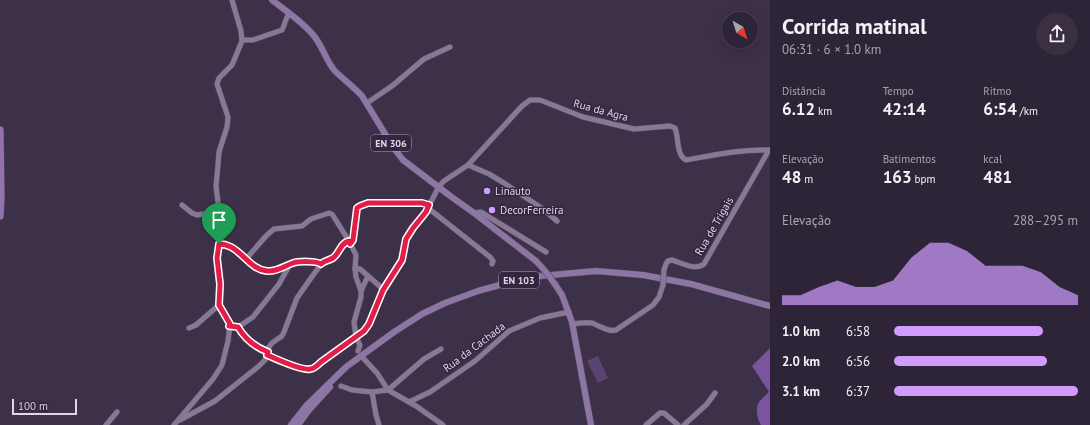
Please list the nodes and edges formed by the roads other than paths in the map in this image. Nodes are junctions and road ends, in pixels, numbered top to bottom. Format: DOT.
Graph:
graph roads {
  1 [pos="232,0"];
  2 [pos="272,0"];
  3 [pos="290,14"];
  4 [pos="242,40"];
  5 [pos="450,47"];
  6 [pos="367,103"];
  7 [pos="0,130"];
  8 [pos="769,150"];
  9 [pos="468,166"];
  10 [pos="439,186"];
  11 [pos="182,206"];
  12 [pos="428,206"];
  13 [pos="474,213"];
  14 [pos="0,216"];
  15 [pos="216,218"];
  16 [pos="557,221"];
  17 [pos="350,243"];
  18 [pos="219,244"];
  19 [pos="546,252"];
  20 [pos="246,259"];
  21 [pos="321,264"];
  22 [pos="492,264"];
  23 [pos="289,266"];
  24 [pos="355,268"];
  25 [pos="368,276"];
  26 [pos="383,290"];
  27 [pos="361,291"];
  28 [pos="219,305"];
  29 [pos="770,306"];
  30 [pos="569,312"];
  31 [pos="572,324"];
  32 [pos="229,326"];
  33 [pos="238,327"];
  34 [pos="190,328"];
  35 [pos="356,337"];
  36 [pos="370,349"];
  37 [pos="441,349"];
  38 [pos="358,351"];
  39 [pos="267,354"];
  40 [pos="364,359"];
  41 [pos="341,386"];
  42 [pos="388,390"];
  43 [pos="372,392"];
  44 [pos="715,393"];
  45 [pos="409,402"];
  46 [pos="117,412"];
  47 [pos="175,424"];
  48 [pos="106,425"];
  49 [pos="291,425"];
  50 [pos="298,425"];
  51 [pos="379,425"];
  52 [pos="443,425"];
  53 [pos="591,425"];
  54 [pos="646,425"];
  55 [pos="678,425"];
  56 [pos="684,425"];
  1 -- 4 [label="street"];
  2 -- 3 [label="main road, EN 306"];
  3 -- 4 [label="street"];
  3 -- 6 [label="main road, EN 306"];
  4 -- 15 [label="street"];
  5 -- 6 [label="street"];
  6 -- 10 [label="main road, EN 306"];
  7 -- 14 [label="highway"];
  8 -- 9 [label="street, Rua da Agra"];
  8 -- 31 [label="street, Rua de Trigais, bridge"];
  9 -- 10 [label="street, Rua da Agra"];
  9 -- 16 [label="street"];
  10 -- 12 [label="street"];
  10 -- 13 [label="main road, EN 306"];
  11 -- 15 [label="street"];
  12 -- 17 [label="street"];
  12 -- 22 [label="street"];
  12 -- 26 [label="street"];
  13 -- 19 [label="street"];
  13 -- 30 [label="main road, EN 306, bridge"];
  15 -- 18 [label="street"];
  17 -- 20 [label="street"];
  17 -- 21 [label="street"];
  17 -- 24 [label="street"];
  18 -- 20 [label="street"];
  18 -- 28 [label="street"];
  20 -- 23 [label="street"];
  21 -- 23 [label="street"];
  21 -- 39 [label="street"];
  23 -- 33 [label="street"];
  24 -- 25 [label="street"];
  24 -- 27 [label="street"];
  25 -- 26 [label="street"];
  25 -- 27 [label="street"];
  26 -- 35 [label="street"];
  27 -- 35 [label="street"];
  28 -- 32 [label="street"];
  28 -- 34 [label="street"];
  29 -- 36 [label="main road, EN 103"];
  30 -- 31 [label="main road, EN 306"];
  30 -- 45 [label="street, Rua da Cachada"];
  31 -- 53 [label="main road, EN 306"];
  32 -- 33 [label="street"];
  32 -- 47 [label="street"];
  33 -- 39 [label="street"];
  35 -- 38 [label="street"];
  35 -- 39 [label="street"];
  36 -- 49 [label="main road, EN 103"];
  36 -- 50 [label="main road, EN 103"];
  37 -- 42 [label="street"];
  39 -- 47 [label="street"];
  40 -- 42 [label="street"];
  41 -- 43 [label="street"];
  42 -- 43 [label="street"];
  42 -- 45 [label="street"];
  43 -- 51 [label="street"];
  44 -- 56 [label="street"];
  45 -- 52 [label="street"];
  46 -- 48 [label="street"];
  54 -- 55 [label="street"];
}
